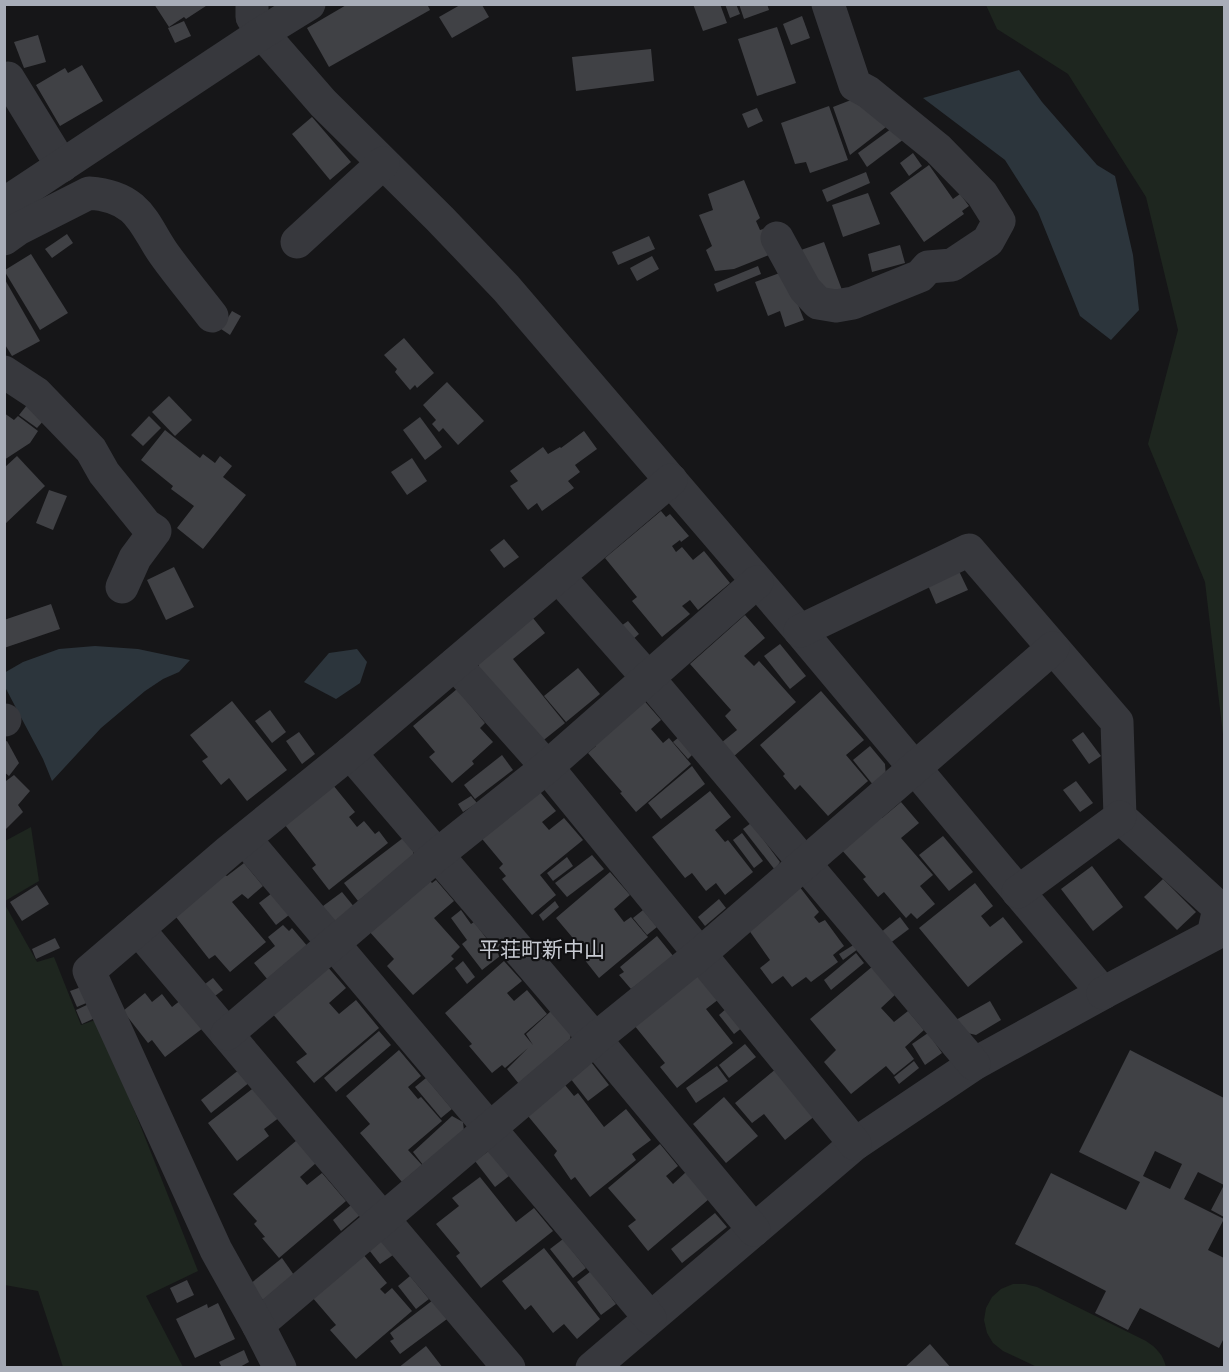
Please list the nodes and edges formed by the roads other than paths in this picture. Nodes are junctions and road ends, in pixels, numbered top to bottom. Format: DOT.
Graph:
graph roads {
  1 [pos="309,4"];
  2 [pos="828,4"];
  3 [pos="257,19"];
  4 [pos="8,78"];
  5 [pos="383,163"];
  6 [pos="62,166"];
  7 [pos="4,204"];
  8 [pos="777,238"];
  9 [pos="4,239"];
  10 [pos="297,242"];
  11 [pos="212,316"];
  12 [pos="4,372"];
  13 [pos="671,480"];
  14 [pos="558,576"];
  15 [pos="757,582"];
  16 [pos="122,587"];
  17 [pos="800,632"];
  18 [pos="1053,648"];
  19 [pos="454,664"];
  20 [pos="648,678"];
  21 [pos="350,753"];
  22 [pos="547,767"];
  23 [pos="915,768"];
  24 [pos="1120,817"];
  25 [pos="245,839"];
  26 [pos="437,855"];
  27 [pos="803,863"];
  28 [pos="1018,892"];
  29 [pos="138,929"];
  30 [pos="333,943"];
  31 [pos="700,954"];
  32 [pos="1103,993"];
  33 [pos="227,1034"];
  34 [pos="595,1039"];
  35 [pos="974,1064"];
  36 [pos="489,1128"];
  37 [pos="855,1144"];
  38 [pos="383,1218"];
  39 [pos="754,1230"];
  40 [pos="650,1318"];
  41 [pos="258,1325"];
  42 [pos="280,1368"];
  43 [pos="508,1368"];
  44 [pos="592,1368"];
  1 -- 3 [label="street"];
  2 -- 8 [label="street"];
  3 -- 5 [label="street"];
  3 -- 6 [label="street"];
  4 -- 6 [label="street"];
  5 -- 10 [label="street"];
  5 -- 13 [label="street"];
  6 -- 7 [label="street"];
  9 -- 11 [label="street"];
  12 -- 16 [label="street"];
  13 -- 14 [label="street"];
  13 -- 15 [label="street"];
  14 -- 19 [label="street"];
  14 -- 20 [label="street"];
  15 -- 17 [label="street"];
  15 -- 20 [label="street"];
  17 -- 18 [label="street"];
  17 -- 23 [label="street"];
  18 -- 23 [label="street"];
  18 -- 24 [label="street"];
  19 -- 21 [label="street"];
  19 -- 22 [label="street"];
  20 -- 22 [label="street"];
  20 -- 27 [label="street"];
  21 -- 25 [label="street"];
  21 -- 26 [label="street"];
  22 -- 26 [label="street"];
  22 -- 31 [label="street"];
  23 -- 27 [label="street"];
  23 -- 28 [label="street"];
  24 -- 28 [label="street"];
  24 -- 32 [label="street"];
  25 -- 29 [label="street"];
  25 -- 30 [label="street"];
  26 -- 30 [label="street"];
  26 -- 34 [label="street"];
  27 -- 31 [label="street"];
  27 -- 35 [label="street"];
  28 -- 32 [label="street"];
  29 -- 33 [label="street"];
  29 -- 41 [label="street"];
  30 -- 33 [label="street"];
  30 -- 36 [label="street"];
  31 -- 34 [label="street"];
  31 -- 37 [label="street"];
  32 -- 35 [label="street"];
  33 -- 38 [label="street"];
  34 -- 36 [label="street"];
  34 -- 39 [label="street"];
  35 -- 37 [label="street"];
  36 -- 38 [label="street"];
  36 -- 40 [label="street"];
  37 -- 39 [label="street"];
  38 -- 41 [label="street"];
  38 -- 43 [label="street"];
  39 -- 40 [label="street"];
  40 -- 44 [label="street"];
  41 -- 42 [label="street"];
}
